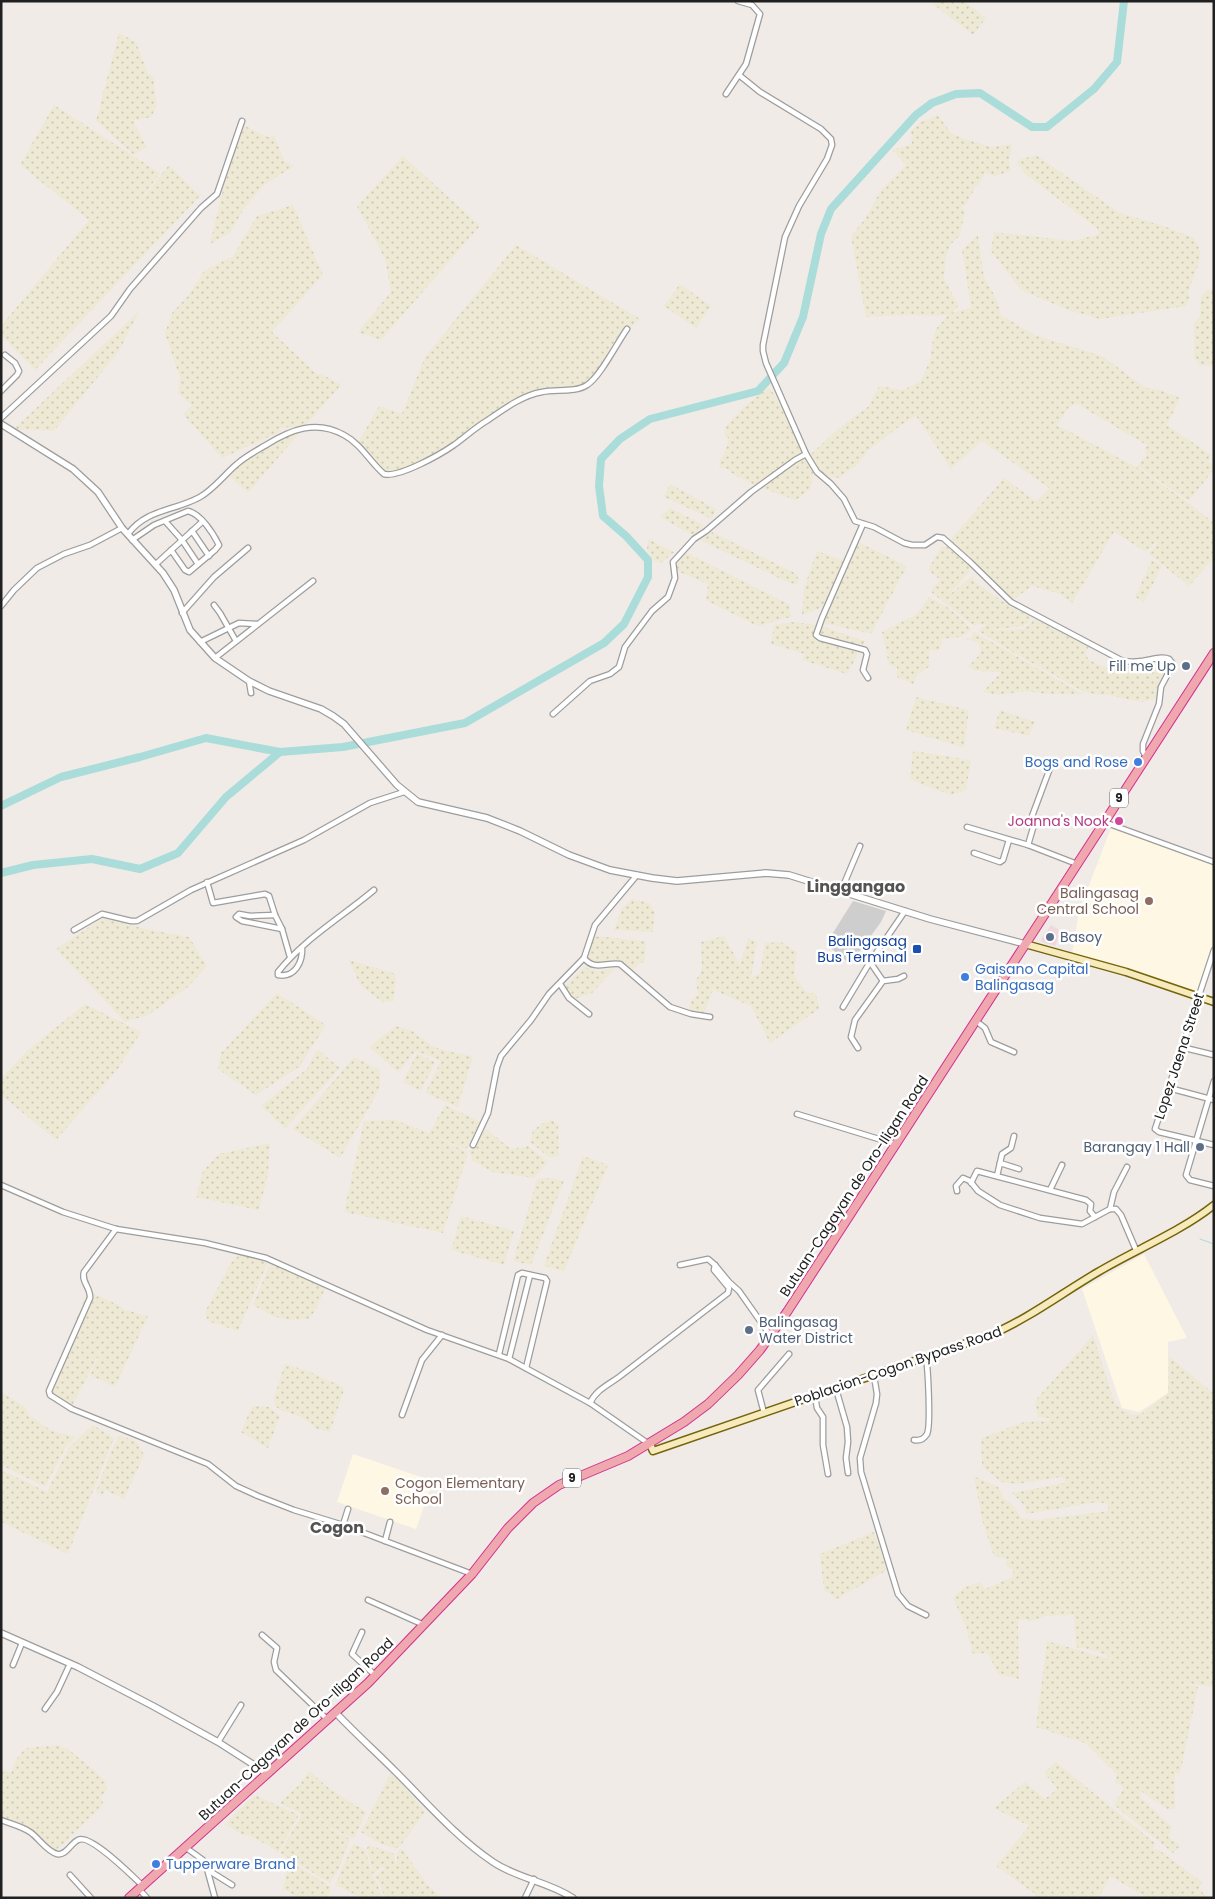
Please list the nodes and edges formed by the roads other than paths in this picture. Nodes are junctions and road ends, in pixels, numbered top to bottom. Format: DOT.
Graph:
graph roads {
  1 [pos="738,1"];
  2 [pos="739,75"];
  3 [pos="726,94"];
  4 [pos="242,121"];
  5 [pos="627,329"];
  6 [pos="5,355"];
  7 [pos="1,391"];
  8 [pos="1,418"];
  9 [pos="1,424"];
  10 [pos="806,454"];
  11 [pos="164,521"];
  12 [pos="202,522"];
  13 [pos="863,524"];
  14 [pos="122,528"];
  15 [pos="192,531"];
  16 [pos="130,537"];
  17 [pos="182,540"];
  18 [pos="248,548"];
  19 [pos="171,550"];
  20 [pos="209,556"];
  21 [pos="156,564"];
  22 [pos="198,564"];
  23 [pos="313,581"];
  24 [pos="214,605"];
  25 [pos="1,606"];
  26 [pos="182,613"];
  27 [pos="257,624"];
  28 [pos="228,629"];
  29 [pos="236,641"];
  30 [pos="200,642"];
  31 [pos="1214,653"];
  32 [pos="215,658"];
  33 [pos="868,678"];
  34 [pos="249,681"];
  35 [pos="250,693"];
  36 [pos="554,714"];
  37 [pos="1146,757"];
  38 [pos="1050,768"];
  39 [pos="404,792"];
  40 [pos="1104,822"];
  41 [pos="967,827"];
  42 [pos="1009,840"];
  43 [pos="1028,845"];
  44 [pos="860,846"];
  45 [pos="974,853"];
  46 [pos="1214,862"];
  47 [pos="1077,864"];
  48 [pos="637,876"];
  49 [pos="207,882"];
  50 [pos="374,890"];
  51 [pos="841,891"];
  52 [pos="905,911"];
  53 [pos="274,915"];
  54 [pos="282,929"];
  55 [pos="74,930"];
  56 [pos="1025,944"];
  57 [pos="302,947"];
  58 [pos="1214,950"];
  59 [pos="290,957"];
  60 [pos="584,958"];
  61 [pos="870,962"];
  62 [pos="878,972"];
  63 [pos="1206,972"];
  64 [pos="1214,974"];
  65 [pos="904,976"];
  66 [pos="890,980"];
  67 [pos="883,981"];
  68 [pos="560,984"];
  69 [pos="1198,996"];
  70 [pos="1214,1002"];
  71 [pos="842,1007"];
  72 [pos="589,1014"];
  73 [pos="710,1017"];
  74 [pos="976,1021"];
  75 [pos="1181,1047"];
  76 [pos="858,1048"];
  77 [pos="1014,1052"];
  78 [pos="1214,1055"];
  79 [pos="1214,1081"];
  80 [pos="1169,1088"];
  81 [pos="1211,1099"];
  82 [pos="797,1114"];
  83 [pos="1014,1136"];
  84 [pos="1196,1141"];
  85 [pos="895,1144"];
  86 [pos="473,1145"];
  87 [pos="1214,1145"];
  88 [pos="1000,1163"];
  89 [pos="1062,1165"];
  90 [pos="1127,1167"];
  91 [pos="1019,1169"];
  92 [pos="997,1176"];
  93 [pos="971,1183"];
  94 [pos="1,1185"];
  95 [pos="1214,1186"];
  96 [pos="1050,1190"];
  97 [pos="957,1191"];
  98 [pos="1214,1205"];
  99 [pos="1110,1210"];
  100 [pos="1095,1218"];
  101 [pos="116,1229"];
  102 [pos="1136,1250"];
  103 [pos="680,1265"];
  104 [pos="716,1265"];
  105 [pos="530,1275"];
  106 [pos="442,1335"];
  107 [pos="771,1336"];
  108 [pos="499,1354"];
  109 [pos="789,1354"];
  110 [pos="926,1358"];
  111 [pos="509,1359"];
  112 [pos="526,1368"];
  113 [pos="874,1376"];
  114 [pos="836,1389"];
  115 [pos="815,1396"];
  116 [pos="590,1403"];
  117 [pos="764,1413"];
  118 [pos="402,1415"];
  119 [pos="914,1440"];
  120 [pos="650,1444"];
  121 [pos="848,1473"];
  122 [pos="828,1474"];
  123 [pos="348,1509"];
  124 [pos="390,1522"];
  125 [pos="343,1525"];
  126 [pos="385,1541"];
  127 [pos="472,1574"];
  128 [pos="368,1600"];
  129 [pos="926,1615"];
  130 [pos="424,1625"];
  131 [pos="362,1632"];
  132 [pos="1,1633"];
  133 [pos="262,1635"];
  134 [pos="22,1643"];
  135 [pos="70,1664"];
  136 [pos="13,1665"];
  137 [pos="376,1676"];
  138 [pos="241,1705"];
  139 [pos="45,1708"];
  140 [pos="336,1713"];
  141 [pos="328,1720"];
  142 [pos="218,1742"];
  143 [pos="268,1774"];
  144 [pos="1,1820"];
  145 [pos="185,1847"];
  146 [pos="208,1870"];
  147 [pos="70,1875"];
  148 [pos="534,1879"];
  149 [pos="232,1885"];
  150 [pos="140,1887"];
  151 [pos="91,1898"];
  152 [pos="129,1898"];
  153 [pos="147,1898"];
  154 [pos="215,1898"];
  155 [pos="525,1898"];
  156 [pos="573,1898"];
  1 -- 2 [label="street"];
  2 -- 3 [label="street"];
  2 -- 10 [label="street"];
  4 -- 8 [label="street"];
  5 -- 16 [label="street"];
  6 -- 7 [label="street"];
  9 -- 14 [label="street"];
  10 -- 13 [label="street"];
  10 -- 36 [label="street"];
  11 -- 12 [label="street"];
  11 -- 16 [label="street"];
  11 -- 17 [label="street"];
  12 -- 15 [label="street"];
  12 -- 20 [label="street"];
  13 -- 33 [label="street"];
  13 -- 37 [label="street"];
  14 -- 16 [label="street"];
  14 -- 25 [label="street"];
  15 -- 17 [label="street"];
  15 -- 20 [label="street"];
  16 -- 21 [label="street"];
  17 -- 19 [label="street"];
  17 -- 22 [label="street"];
  18 -- 26 [label="street"];
  19 -- 21 [label="street"];
  19 -- 22 [label="street"];
  20 -- 22 [label="street"];
  21 -- 26 [label="street"];
  23 -- 27 [label="street"];
  24 -- 28 [label="street"];
  26 -- 30 [label="street"];
  27 -- 28 [label="street"];
  27 -- 29 [label="street"];
  28 -- 29 [label="street"];
  28 -- 30 [label="street"];
  29 -- 32 [label="street"];
  30 -- 32 [label="street"];
  31 -- 37 [label="highway, Butuan-Cagayan de Oro-Iligan Road / 9"];
  32 -- 34 [label="street"];
  34 -- 35 [label="street"];
  34 -- 39 [label="street"];
  37 -- 40 [label="highway, Butuan-Cagayan de Oro-Iligan Road / 9"];
  38 -- 43 [label="street"];
  39 -- 48 [label="street"];
  39 -- 49 [label="street"];
  40 -- 46 [label="street"];
  40 -- 47 [label="highway, Butuan-Cagayan de Oro-Iligan Road / 9"];
  41 -- 42 [label="street"];
  42 -- 43 [label="street"];
  42 -- 45 [label="street"];
  43 -- 47 [label="street"];
  44 -- 51 [label="street"];
  47 -- 56 [label="highway, Butuan-Cagayan de Oro-Iligan Road / 9"];
  48 -- 51 [label="street"];
  48 -- 60 [label="street"];
  49 -- 53 [label="street"];
  49 -- 55 [label="street"];
  50 -- 57 [label="street"];
  51 -- 52 [label="street"];
  52 -- 56 [label="street"];
  52 -- 61 [label="street"];
  53 -- 54 [label="street"];
  53 -- 54 [label="street"];
  54 -- 59 [label="street"];
  56 -- 69 [label="main road"];
  56 -- 74 [label="highway, Butuan-Cagayan de Oro-Iligan Road / 9"];
  57 -- 59 [label="street"];
  57 -- 59 [label="street"];
  58 -- 63 [label="street, Lopez Jaena Street"];
  60 -- 68 [label="street"];
  60 -- 73 [label="street"];
  61 -- 62 [label="street"];
  61 -- 71 [label="street"];
  62 -- 66 [label="street"];
  62 -- 67 [label="street"];
  63 -- 64 [label="street"];
  63 -- 69 [label="street, Lopez Jaena Street"];
  65 -- 66 [label="street"];
  66 -- 67 [label="street"];
  67 -- 76 [label="street"];
  68 -- 72 [label="street"];
  68 -- 86 [label="street"];
  69 -- 70 [label="main road"];
  69 -- 75 [label="street, Lopez Jaena Street"];
  74 -- 77 [label="street"];
  74 -- 85 [label="highway, Butuan-Cagayan de Oro-Iligan Road / 9"];
  75 -- 78 [label="street"];
  75 -- 80 [label="street, Lopez Jaena Street"];
  79 -- 81 [label="street"];
  80 -- 81 [label="street"];
  80 -- 84 [label="street, Lopez Jaena Street"];
  81 -- 84 [label="street"];
  82 -- 85 [label="street"];
  83 -- 88 [label="street"];
  84 -- 87 [label="street"];
  84 -- 95 [label="street"];
  85 -- 107 [label="highway, Butuan-Cagayan de Oro-Iligan Road / 9"];
  88 -- 91 [label="street"];
  88 -- 92 [label="street"];
  89 -- 96 [label="street"];
  90 -- 99 [label="street"];
  92 -- 93 [label="street"];
  92 -- 96 [label="street"];
  93 -- 97 [label="street"];
  93 -- 100 [label="street"];
  94 -- 101 [label="street"];
  96 -- 100 [label="street"];
  98 -- 102 [label="main road, Poblacion-Cogon Bypass Road"];
  99 -- 100 [label="street"];
  99 -- 102 [label="street"];
  101 -- 106 [label="street"];
  101 -- 125 [label="street"];
  102 -- 110 [label="main road, Poblacion-Cogon Bypass Road"];
  103 -- 104 [label="street"];
  104 -- 107 [label="street"];
  104 -- 116 [label="street"];
  105 -- 108 [label="street"];
  105 -- 111 [label="street"];
  105 -- 112 [label="street"];
  106 -- 108 [label="street"];
  106 -- 118 [label="street"];
  107 -- 120 [label="highway, Butuan-Cagayan de Oro-Iligan Road / 9"];
  108 -- 111 [label="street"];
  109 -- 117 [label="street"];
  110 -- 113 [label="main road, Poblacion-Cogon Bypass Road"];
  110 -- 119 [label="street"];
  111 -- 112 [label="street"];
  112 -- 116 [label="street"];
  113 -- 114 [label="main road, Poblacion-Cogon Bypass Road"];
  113 -- 129 [label="street"];
  114 -- 115 [label="main road, Poblacion-Cogon Bypass Road"];
  114 -- 121 [label="street"];
  115 -- 117 [label="main road, Poblacion-Cogon Bypass Road"];
  115 -- 122 [label="street"];
  116 -- 120 [label="street"];
  117 -- 120 [label="main road, Poblacion-Cogon Bypass Road"];
  120 -- 127 [label="highway, Butuan-Cagayan de Oro-Iligan Road / 9"];
  123 -- 125 [label="street"];
  124 -- 126 [label="street"];
  125 -- 126 [label="street"];
  126 -- 127 [label="street"];
  127 -- 130 [label="highway, Butuan-Cagayan de Oro-Iligan Road / 9"];
  128 -- 130 [label="street"];
  130 -- 137 [label="highway, Butuan-Cagayan de Oro-Iligan Road / 9"];
  131 -- 137 [label="street"];
  132 -- 134 [label="street"];
  133 -- 141 [label="street"];
  134 -- 135 [label="street"];
  134 -- 136 [label="street"];
  135 -- 139 [label="street"];
  135 -- 142 [label="street"];
  137 -- 140 [label="highway, Butuan-Cagayan de Oro-Iligan Road / 9"];
  138 -- 142 [label="street"];
  140 -- 141 [label="highway, Butuan-Cagayan de Oro-Iligan Road / 9"];
  140 -- 148 [label="street"];
  141 -- 143 [label="highway, Butuan-Cagayan de Oro-Iligan Road / 9"];
  142 -- 143 [label="street"];
  143 -- 145 [label="highway, Butuan-Cagayan de Oro-Iligan Road / 9"];
  144 -- 150 [label="street"];
  145 -- 146 [label="street"];
  145 -- 150 [label="highway, Butuan-Cagayan de Oro-Iligan Road / 9"];
  146 -- 149 [label="street"];
  146 -- 154 [label="street"];
  147 -- 151 [label="street"];
  148 -- 155 [label="street"];
  148 -- 156 [label="street"];
  150 -- 152 [label="highway, Butuan-Cagayan de Oro-Iligan Road / 9"];
  150 -- 153 [label="street"];
}
